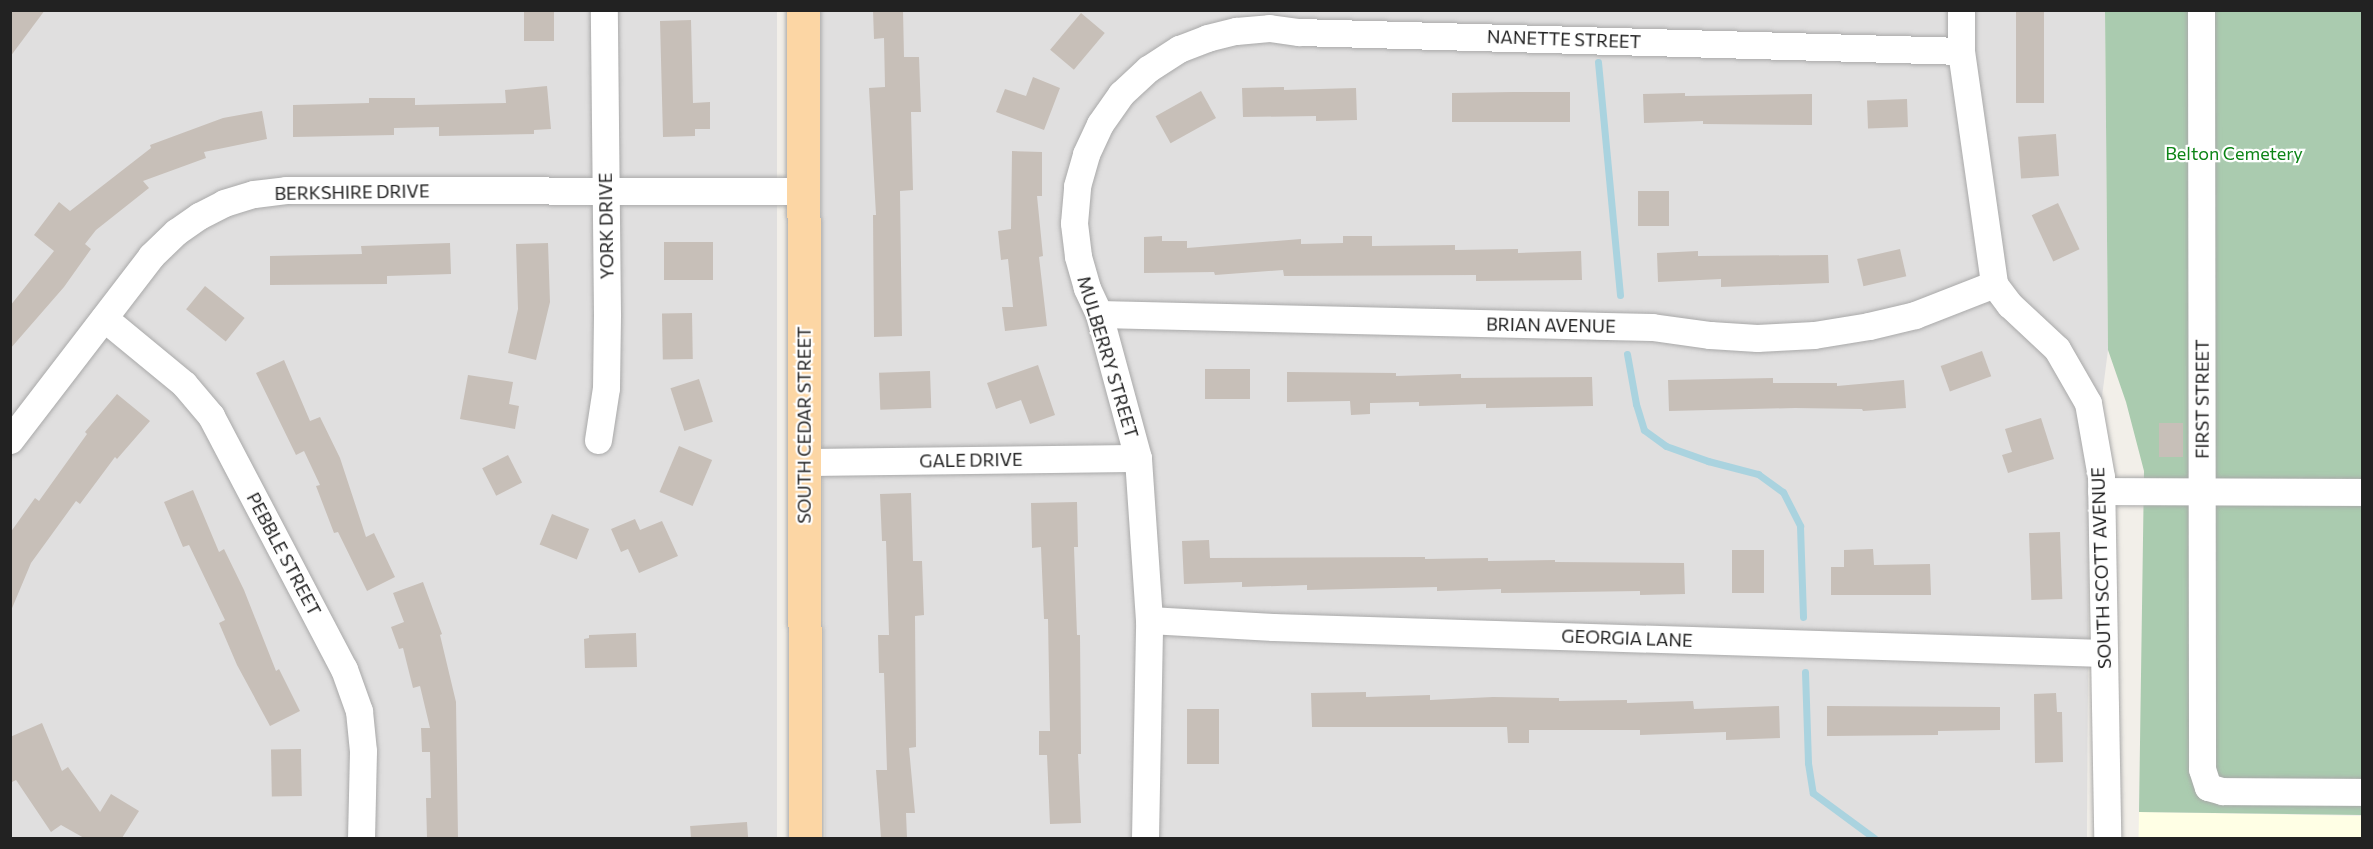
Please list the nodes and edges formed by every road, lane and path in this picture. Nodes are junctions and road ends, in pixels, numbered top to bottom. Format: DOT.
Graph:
graph roads {
  1 [pos="604,10"];
  2 [pos="803,10"];
  3 [pos="1961,10"];
  4 [pos="2201,10"];
  5 [pos="1961,51"];
  6 [pos="1170,54"];
  7 [pos="605,190"];
  8 [pos="804,191"];
  9 [pos="1994,284"];
  10 [pos="1099,314"];
  11 [pos="104,318"];
  12 [pos="10,440"];
  13 [pos="597,440"];
  14 [pos="1138,458"];
  15 [pos="804,462"];
  16 [pos="2101,491"];
  17 [pos="2202,492"];
  18 [pos="2362,492"];
  19 [pos="1149,620"];
  20 [pos="2104,653"];
  21 [pos="2362,792"];
  22 [pos="361,838"];
  23 [pos="805,838"];
  24 [pos="1145,838"];
  25 [pos="2107,838"];
  1 -- 7 [label="street, YORK DRIVE"];
  2 -- 8 [label="main road, SOUTH CEDAR STREET"];
  3 -- 5 [label="street"];
  4 -- 17 [label="street, FIRST STREET"];
  5 -- 6 [label="street, NANETTE STREET"];
  5 -- 9 [label="street"];
  6 -- 10 [label="street, MULBERRY STREET"];
  7 -- 8 [label="street, BERKSHIRE DRIVE"];
  7 -- 11 [label="street, BERKSHIRE DRIVE"];
  7 -- 13 [label="street, YORK DRIVE"];
  8 -- 15 [label="main road, SOUTH CEDAR STREET"];
  9 -- 10 [label="street, BRIAN AVENUE"];
  9 -- 16 [label="street, SOUTH SCOTT AVENUE"];
  10 -- 14 [label="street, MULBERRY STREET"];
  11 -- 12 [label="street, BERKSHIRE DRIVE"];
  11 -- 22 [label="street, PEBBLE STREET"];
  14 -- 15 [label="street, GALE DRIVE"];
  14 -- 19 [label="street, MULBERRY STREET"];
  15 -- 23 [label="main road, SOUTH CEDAR STREET"];
  16 -- 17 [label="street"];
  16 -- 20 [label="street, SOUTH SCOTT AVENUE"];
  17 -- 18 [label="street"];
  17 -- 21 [label="street, FIRST STREET"];
  19 -- 20 [label="street, GEORGIA LANE"];
  19 -- 24 [label="street, MULBERRY STREET"];
  20 -- 25 [label="street, SOUTH SCOTT AVENUE"];
}
